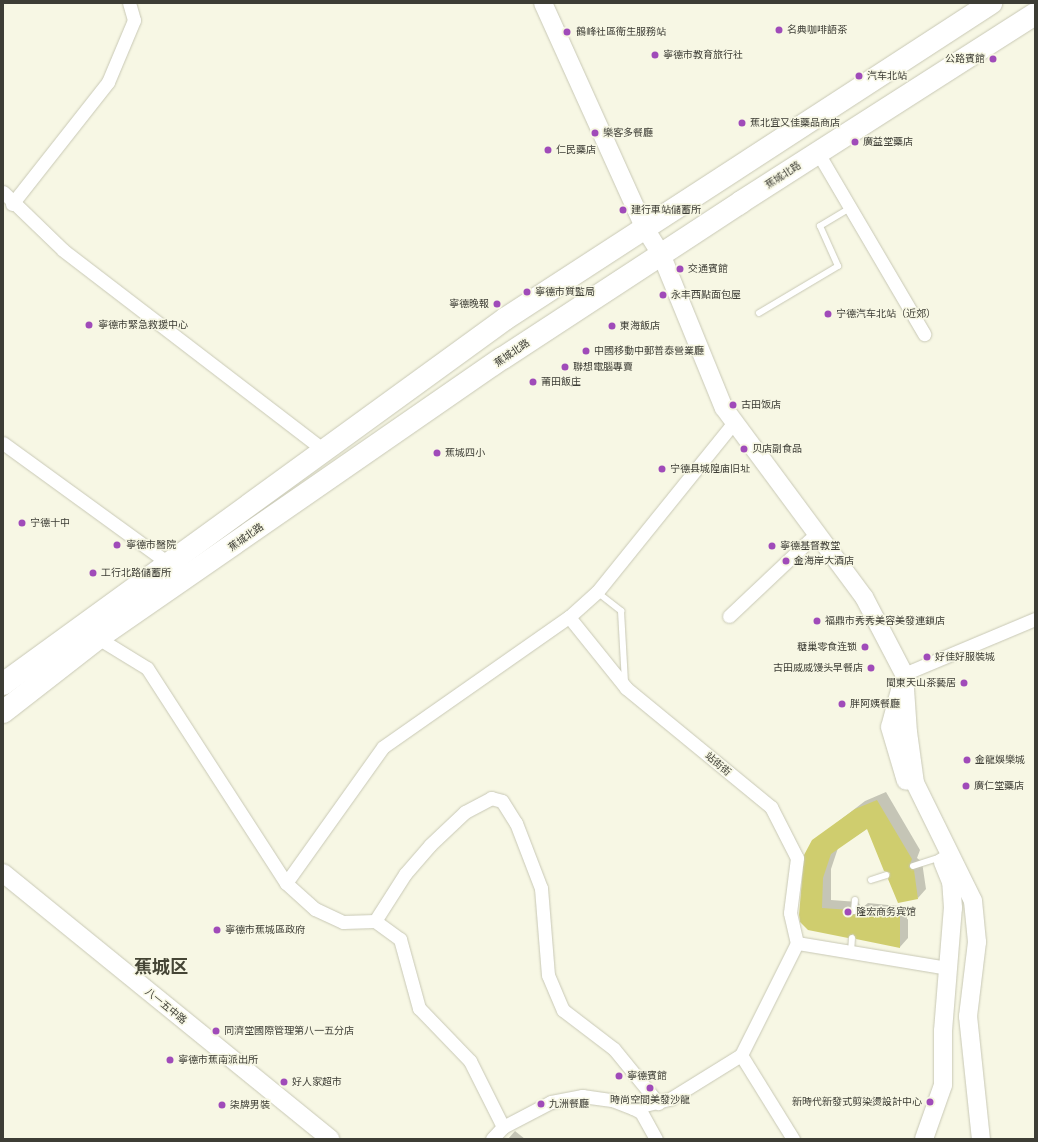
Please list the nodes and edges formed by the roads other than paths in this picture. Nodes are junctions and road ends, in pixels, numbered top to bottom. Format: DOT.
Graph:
graph roads {
  1 [pos="129,3"];
  2 [pos="543,3"];
  3 [pos="991,3"];
  4 [pos="1035,14"];
  5 [pos="818,153"];
  6 [pos="3,192"];
  7 [pos="12,204"];
  8 [pos="850,208"];
  9 [pos="644,227"];
  10 [pos="661,254"];
  11 [pos="759,313"];
  12 [pos="924,334"];
  13 [pos="734,422"];
  14 [pos="3,443"];
  15 [pos="324,450"];
  16 [pos="816,534"];
  17 [pos="168,563"];
  18 [pos="597,592"];
  19 [pos="728,616"];
  20 [pos="569,617"];
  21 [pos="1035,619"];
  22 [pos="98,638"];
  23 [pos="904,674"];
  24 [pos="3,684"];
  25 [pos="626,688"];
  26 [pos="3,712"];
  27 [pos="941,857"];
  28 [pos="913,866"];
  29 [pos="3,874"];
  30 [pos="886,874"];
  31 [pos="871,880"];
  32 [pos="286,883"];
  33 [pos="855,900"];
  34 [pos="854,911"];
  35 [pos="375,921"];
  36 [pos="852,938"];
  37 [pos="797,943"];
  38 [pos="851,952"];
  39 [pos="948,968"];
  40 [pos="741,1055"];
  41 [pos="658,1103"];
  42 [pos="633,1108"];
  43 [pos="502,1127"];
  44 [pos="330,1139"];
  45 [pos="492,1139"];
  46 [pos="656,1139"];
  47 [pos="793,1139"];
  48 [pos="924,1139"];
  49 [pos="981,1139"];
  1 -- 7 [label="street"];
  2 -- 9 [label="street"];
  3 -- 9 [label="highway"];
  4 -- 5 [label="highway, 蕉城北路"];
  5 -- 8 [label="street"];
  5 -- 10 [label="highway, 蕉城北路"];
  6 -- 7 [label="street"];
  7 -- 15 [label="street"];
  8 -- 11 [label="lane"];
  8 -- 12 [label="street"];
  9 -- 10 [label="street"];
  9 -- 15 [label="highway"];
  10 -- 13 [label="street"];
  10 -- 22 [label="highway, 蕉城北路"];
  13 -- 16 [label="street"];
  13 -- 18 [label="street"];
  14 -- 17 [label="street"];
  15 -- 17 [label="highway"];
  16 -- 19 [label="street"];
  16 -- 23 [label="street"];
  17 -- 24 [label="highway"];
  18 -- 20 [label="street"];
  18 -- 25 [label="lane"];
  20 -- 25 [label="street, 站街街"];
  20 -- 32 [label="street"];
  21 -- 23 [label="street"];
  22 -- 26 [label="highway, 蕉城北路"];
  22 -- 32 [label="street"];
  23 -- 27 [label="street"];
  23 -- 49 [label="street"];
  25 -- 37 [label="street, 站街街"];
  27 -- 28 [label="lane"];
  27 -- 39 [label="street"];
  29 -- 44 [label="street, 八一五中路"];
  30 -- 31 [label="lane"];
  32 -- 35 [label="street"];
  33 -- 34 [label="lane"];
  35 -- 41 [label="street"];
  35 -- 43 [label="street"];
  36 -- 38 [label="lane"];
  37 -- 38 [label="street"];
  37 -- 40 [label="street"];
  38 -- 39 [label="street"];
  39 -- 48 [label="street"];
  40 -- 41 [label="street"];
  40 -- 47 [label="street"];
  41 -- 42 [label="street"];
  42 -- 43 [label="street"];
  42 -- 46 [label="street"];
  43 -- 45 [label="street"];
}
